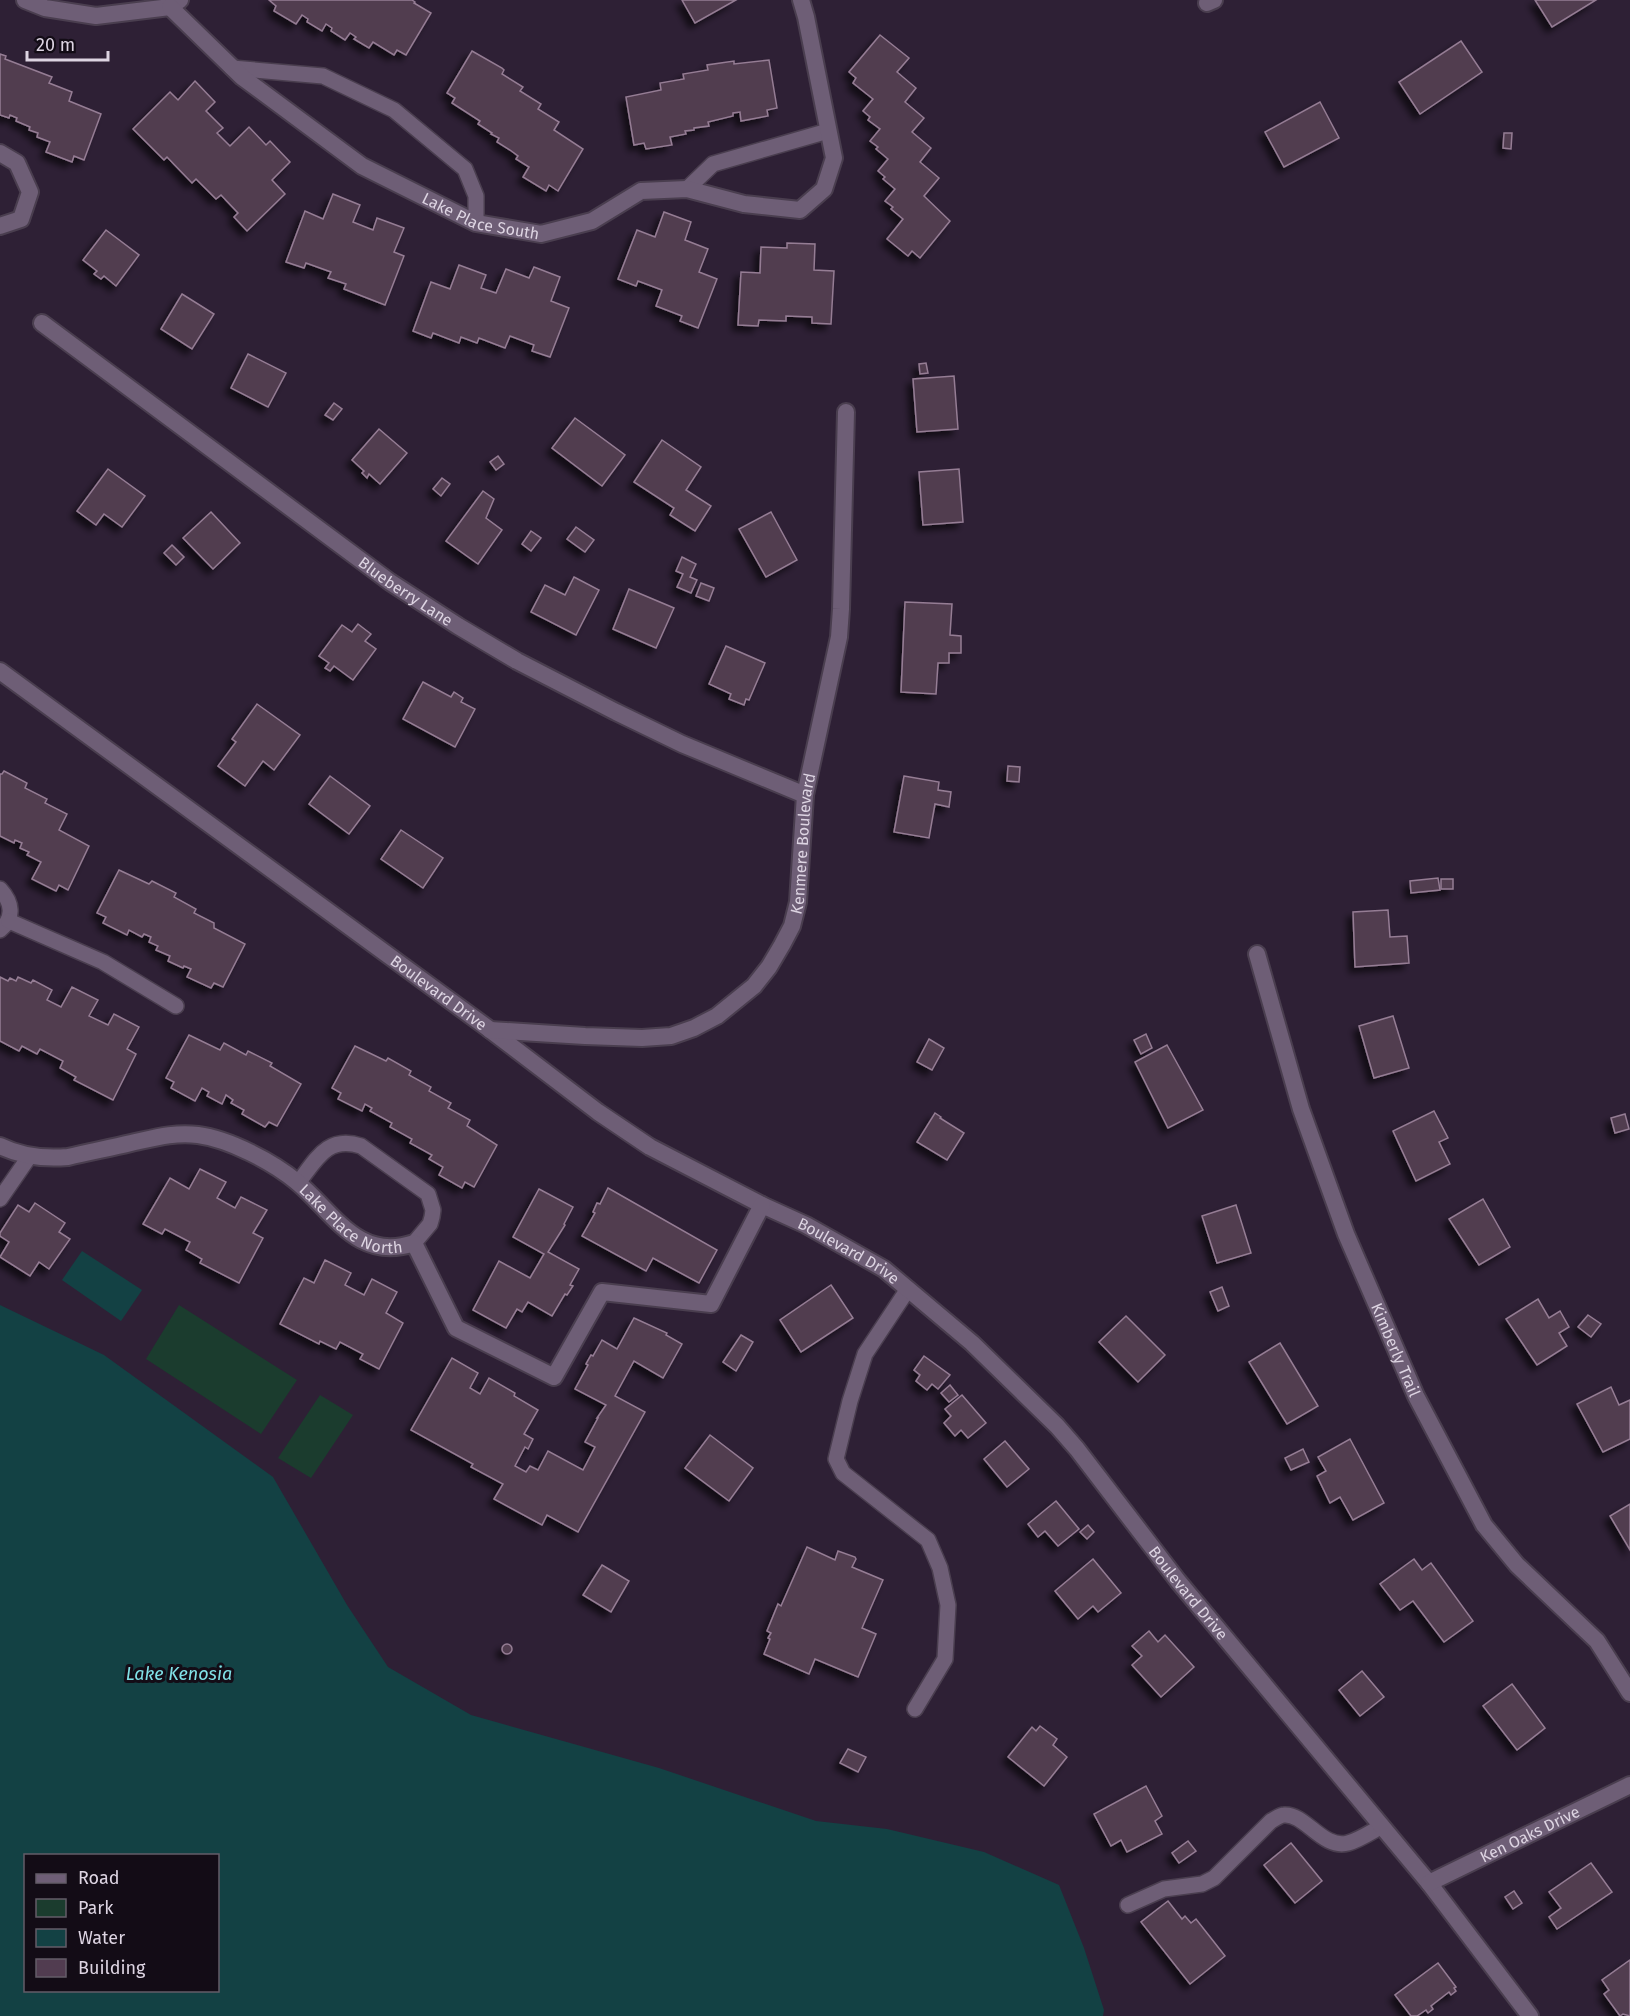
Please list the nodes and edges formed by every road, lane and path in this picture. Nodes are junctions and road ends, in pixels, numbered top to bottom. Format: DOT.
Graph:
graph roads {
  1 [pos="25,0"];
  2 [pos="801,0"];
  3 [pos="175,4"];
  4 [pos="232,68"];
  5 [pos="828,131"];
  6 [pos="0,153"];
  7 [pos="687,189"];
  8 [pos="476,223"];
  9 [pos="0,226"];
  10 [pos="42,323"];
  11 [pos="846,412"];
  12 [pos="0,671"];
  13 [pos="806,795"];
  14 [pos="0,889"];
  15 [pos="4,926"];
  16 [pos="1257,954"];
  17 [pos="176,1006"];
  18 [pos="489,1029"];
  19 [pos="0,1146"];
  20 [pos="29,1157"];
  21 [pos="298,1183"];
  22 [pos="0,1199"];
  23 [pos="762,1205"];
  24 [pos="414,1243"];
  25 [pos="908,1288"];
  26 [pos="1630,1693"];
  27 [pos="915,1710"];
  28 [pos="1630,1785"];
  29 [pos="1382,1826"];
  30 [pos="1429,1883"];
  31 [pos="1128,1905"];
  32 [pos="1530,2016"];
  1 -- 3 [label="street, Lake Place South"];
  2 -- 5 [label="street, Lake Place South"];
  3 -- 4 [label="street, Lake Place South"];
  4 -- 8 [label="street, Lake Place South"];
  4 -- 8 [label="lane"];
  5 -- 7 [label="lane"];
  5 -- 7 [label="street, Lake Place South"];
  6 -- 9 [label="street"];
  7 -- 8 [label="street, Lake Place South"];
  10 -- 13 [label="street, Blueberry Lane"];
  11 -- 13 [label="street, Kenmere Boulevard"];
  12 -- 18 [label="street, Boulevard Drive"];
  13 -- 18 [label="street, Kenmere Boulevard"];
  14 -- 15 [label="lane"];
  15 -- 17 [label="lane"];
  16 -- 26 [label="street, Kimberly Trail"];
  18 -- 23 [label="street, Boulevard Drive"];
  19 -- 20 [label="street, Lake Place North"];
  20 -- 21 [label="street, Lake Place North"];
  20 -- 22 [label="lane"];
  21 -- 24 [label="street, Lake Place North"];
  21 -- 24 [label="lane"];
  23 -- 24 [label="street, Lake Place North"];
  23 -- 25 [label="street, Boulevard Drive"];
  25 -- 27 [label="lane"];
  25 -- 29 [label="street, Boulevard Drive"];
  28 -- 30 [label="street, Ken Oaks Drive"];
  29 -- 30 [label="street, Boulevard Drive"];
  29 -- 31 [label="lane"];
  30 -- 32 [label="street, Boulevard Drive"];
}
